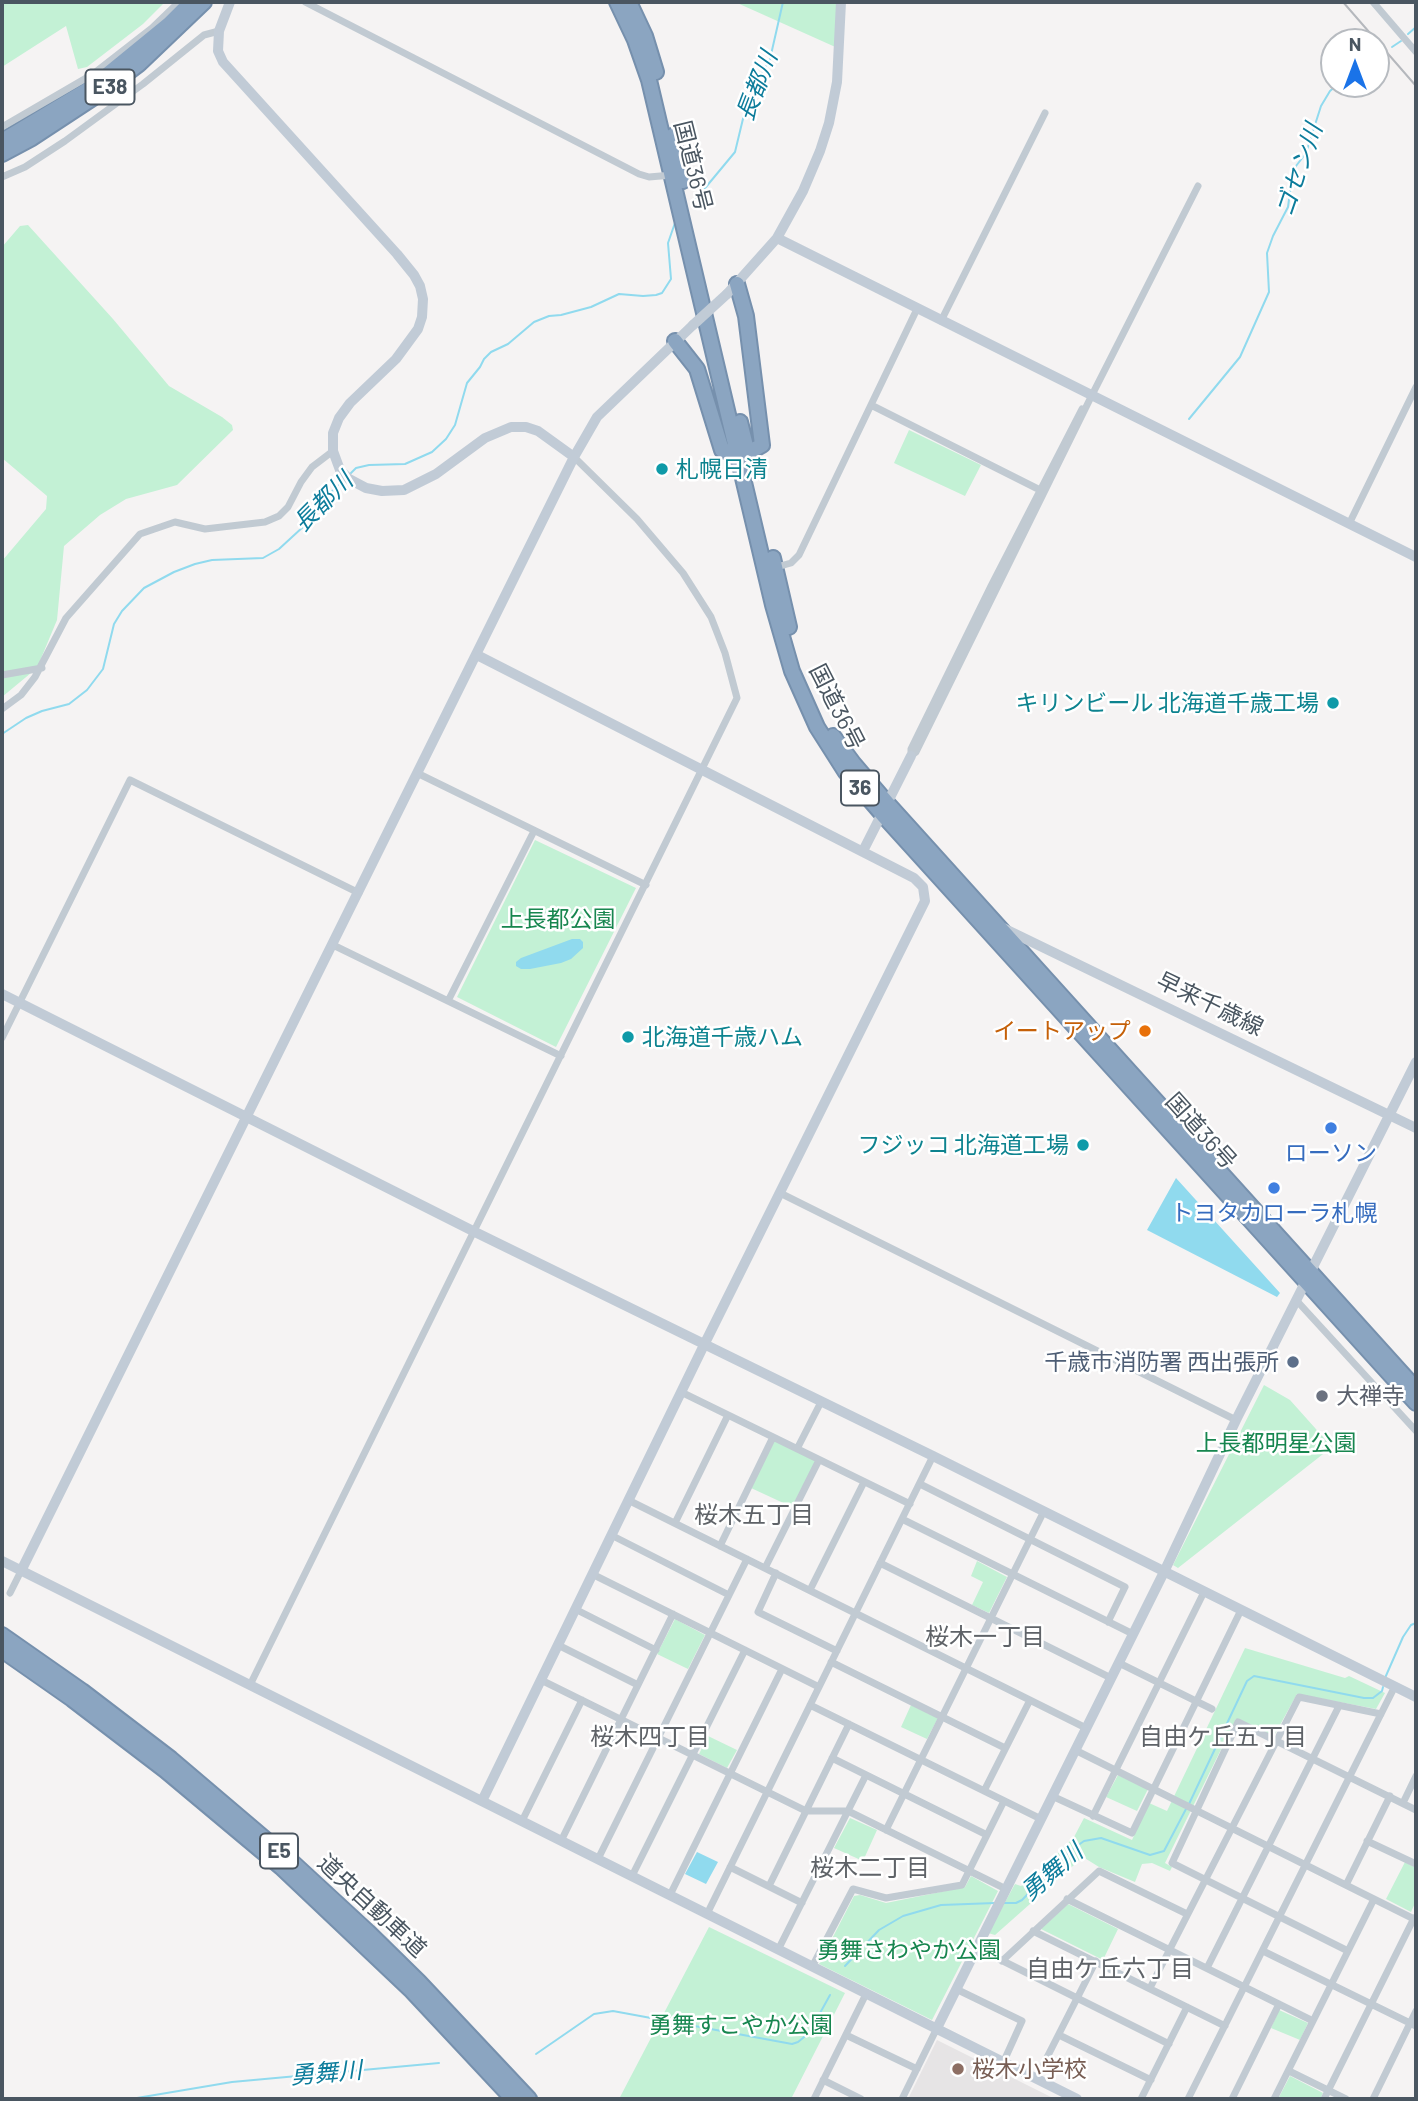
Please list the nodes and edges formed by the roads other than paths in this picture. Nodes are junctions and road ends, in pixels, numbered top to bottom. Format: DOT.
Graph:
graph roads {
  1 [pos="179,2"];
  2 [pos="191,2"];
  3 [pos="204,2"];
  4 [pos="230,2"];
  5 [pos="305,2"];
  6 [pos="617,2"];
  7 [pos="629,2"];
  8 [pos="841,2"];
  9 [pos="1373,2"];
  10 [pos="219,31"];
  11 [pos="1416,51"];
  12 [pos="1045,113"];
  13 [pos="2,127"];
  14 [pos="2,141"];
  15 [pos="2,154"];
  16 [pos="672,175"];
  17 [pos="2,177"];
  18 [pos="1198,186"];
  19 [pos="777,238"];
  20 [pos="732,289"];
  21 [pos="917,309"];
  22 [pos="941,321"];
  23 [pos="675,341"];
  24 [pos="1416,387"];
  25 [pos="1091,397"];
  26 [pos="871,405"];
  27 [pos="332,451"];
  28 [pos="743,453"];
  29 [pos="574,457"];
  30 [pos="1042,491"];
  31 [pos="1349,524"];
  32 [pos="1416,557"];
  33 [pos="770,568"];
  34 [pos="477,655"];
  35 [pos="42,668"];
  36 [pos="2,675"];
  37 [pos="2,709"];
  38 [pos="911,756"];
  39 [pos="703,769"];
  40 [pos="419,774"];
  41 [pos="886,810"];
  42 [pos="534,831"];
  43 [pos="863,851"];
  44 [pos="646,885"];
  45 [pos="359,893"];
  46 [pos="982,923"];
  47 [pos="1000,926"];
  48 [pos="333,944"];
  49 [pos="2,994"];
  50 [pos="448,1001"];
  51 [pos="20,1003"];
  52 [pos="2,1038"];
  53 [pos="561,1056"];
  54 [pos="1416,1062"];
  55 [pos="247,1115"];
  56 [pos="1390,1115"];
  57 [pos="1416,1128"];
  58 [pos="780,1192"];
  59 [pos="475,1232"];
  60 [pos="1309,1277"];
  61 [pos="1297,1301"];
  62 [pos="704,1345"];
  63 [pos="1416,1389"];
  64 [pos="681,1392"];
  65 [pos="821,1402"];
  66 [pos="1416,1403"];
  67 [pos="728,1415"];
  68 [pos="1236,1420"];
  69 [pos="1416,1431"];
  70 [pos="773,1437"];
  71 [pos="797,1449"];
  72 [pos="933,1456"];
  73 [pos="819,1460"];
  74 [pos="864,1482"];
  75 [pos="919,1484"];
  76 [pos="628,1500"];
  77 [pos="910,1504"];
  78 [pos="1044,1511"];
  79 [pos="902,1519"];
  80 [pos="675,1523"];
  81 [pos="611,1535"];
  82 [pos="1030,1539"];
  83 [pos="720,1546"];
  84 [pos="747,1559"];
  85 [pos="2,1561"];
  86 [pos="880,1563"];
  87 [pos="765,1568"];
  88 [pos="21,1571"];
  89 [pos="1164,1572"];
  90 [pos="776,1573"];
  91 [pos="592,1574"];
  92 [pos="1013,1574"];
  93 [pos="810,1590"];
  94 [pos="1204,1592"];
  95 [pos="10,1593"];
  96 [pos="729,1595"];
  97 [pos="575,1609"];
  98 [pos="1241,1611"];
  99 [pos="856,1613"];
  100 [pos="673,1614"];
  101 [pos="991,1618"];
  102 [pos="1108,1622"];
  103 [pos="710,1633"];
  104 [pos="1133,1634"];
  105 [pos="2,1635"];
  106 [pos="558,1645"];
  107 [pos="2,1650"];
  108 [pos="656,1650"];
  109 [pos="745,1650"];
  110 [pos="837,1651"];
  111 [pos="831,1662"];
  112 [pos="1119,1663"];
  113 [pos="966,1668"];
  114 [pos="782,1669"];
  115 [pos="1111,1678"];
  116 [pos="541,1679"];
  117 [pos="1159,1683"];
  118 [pos="250,1685"];
  119 [pos="638,1685"];
  120 [pos="1393,1685"];
  121 [pos="819,1687"];
  122 [pos="1416,1697"];
  123 [pos="582,1700"];
  124 [pos="1030,1700"];
  125 [pos="1196,1701"];
  126 [pos="810,1705"];
  127 [pos="1339,1706"];
  128 [pos="1212,1709"];
  129 [pos="1381,1714"];
  130 [pos="942,1717"];
  131 [pos="621,1720"];
  132 [pos="849,1724"];
  133 [pos="1086,1728"];
  134 [pos="658,1738"];
  135 [pos="1276,1740"];
  136 [pos="1005,1748"];
  137 [pos="1075,1750"];
  138 [pos="693,1756"];
  139 [pos="832,1758"];
  140 [pos="1313,1758"];
  141 [pos="921,1760"];
  142 [pos="1116,1770"];
  143 [pos="730,1774"];
  144 [pos="866,1775"];
  145 [pos="1350,1776"];
  146 [pos="1416,1776"];
  147 [pos="1153,1788"];
  148 [pos="984,1791"];
  149 [pos="766,1793"];
  150 [pos="904,1794"];
  151 [pos="1052,1796"];
  152 [pos="1390,1796"];
  153 [pos="482,1801"];
  154 [pos="1004,1801"];
  155 [pos="1403,1803"];
  156 [pos="1195,1809"];
  157 [pos="1416,1810"];
  158 [pos="806,1811"];
  159 [pos="848,1811"];
  160 [pos="1093,1816"];
  161 [pos="1041,1819"];
  162 [pos="522,1821"];
  163 [pos="1233,1828"];
  164 [pos="886,1830"];
  165 [pos="987,1835"];
  166 [pos="561,1841"];
  167 [pos="1367,1841"];
  168 [pos="1269,1846"];
  169 [pos="598,1859"];
  170 [pos="1416,1864"];
  171 [pos="1306,1865"];
  172 [pos="730,1867"];
  173 [pos="969,1871"];
  174 [pos="632,1877"];
  175 [pos="1205,1879"];
  176 [pos="1346,1885"];
  177 [pos="769,1886"];
  178 [pos="1004,1892"];
  179 [pos="670,1895"];
  180 [pos="1243,1898"];
  181 [pos="1068,1899"];
  182 [pos="1374,1899"];
  183 [pos="802,1903"];
  184 [pos="707,1914"];
  185 [pos="1187,1914"];
  186 [pos="1280,1916"];
  187 [pos="1415,1919"];
  188 [pos="1033,1931"];
  189 [pos="977,1948"];
  190 [pos="778,1950"];
  191 [pos="1169,1950"];
  192 [pos="1263,1951"];
  193 [pos="1348,1951"];
  194 [pos="1002,1961"];
  195 [pos="1096,1961"];
  196 [pos="812,1967"];
  197 [pos="1207,1968"];
  198 [pos="1331,1984"];
  199 [pos="1245,1987"];
  200 [pos="1150,1988"];
  201 [pos="956,1989"];
  202 [pos="866,1994"];
  203 [pos="1077,1998"];
  204 [pos="1371,2003"];
  205 [pos="1279,2004"];
  206 [pos="1187,2007"];
  207 [pos="1416,2011"];
  208 [pos="1313,2021"];
  209 [pos="1413,2025"];
  210 [pos="1225,2026"];
  211 [pos="936,2030"];
  212 [pos="846,2035"];
  213 [pos="1059,2035"];
  214 [pos="1169,2044"];
  215 [pos="1003,2063"];
  216 [pos="917,2069"];
  217 [pos="1289,2071"];
  218 [pos="1036,2079"];
  219 [pos="823,2080"];
  220 [pos="1151,2080"];
  221 [pos="1328,2090"];
  222 [pos="513,2099"];
  223 [pos="529,2099"];
  224 [pos="814,2099"];
  225 [pos="862,2099"];
  226 [pos="902,2099"];
  227 [pos="1077,2099"];
  228 [pos="1141,2099"];
  229 [pos="1191,2099"];
  230 [pos="1232,2099"];
  231 [pos="1274,2099"];
  232 [pos="1324,2099"];
  233 [pos="1346,2099"];
  234 [pos="1373,2099"];
  1 -- 13 [label="street"];
  2 -- 14 [label="highway, E38"];
  3 -- 15 [label="highway, E38"];
  4 -- 10 [label="street"];
  5 -- 16 [label="street"];
  6 -- 16 [label="highway, 国道36号 / 36"];
  7 -- 28 [label="highway, 国道36号 / 36"];
  8 -- 19 [label="street"];
  9 -- 11 [label="street"];
  10 -- 17 [label="street"];
  10 -- 27 [label="street"];
  12 -- 22 [label="street"];
  16 -- 28 [label="highway, 国道36号 / 36"];
  18 -- 25 [label="street"];
  19 -- 20 [label="street"];
  19 -- 21 [label="street"];
  20 -- 23 [label="street, bridge"];
  20 -- 28 [label="highway"];
  21 -- 22 [label="street"];
  21 -- 26 [label="street"];
  22 -- 25 [label="street"];
  23 -- 28 [label="highway"];
  23 -- 29 [label="street"];
  24 -- 31 [label="street"];
  25 -- 30 [label="street"];
  25 -- 31 [label="street"];
  26 -- 30 [label="street"];
  26 -- 33 [label="street"];
  27 -- 29 [label="street"];
  27 -- 35 [label="street"];
  28 -- 33 [label="highway, 国道36号 / 36"];
  29 -- 34 [label="street"];
  29 -- 39 [label="street"];
  30 -- 38 [label="street"];
  31 -- 32 [label="street"];
  33 -- 41 [label="highway, 国道36号 / 36"];
  34 -- 39 [label="street"];
  34 -- 40 [label="street"];
  35 -- 36 [label="street"];
  35 -- 37 [label="street"];
  38 -- 41 [label="street"];
  39 -- 43 [label="street"];
  39 -- 44 [label="street"];
  40 -- 42 [label="street"];
  40 -- 45 [label="street"];
  41 -- 43 [label="street"];
  41 -- 46 [label="highway, 国道36号 / 36"];
  41 -- 47 [label="highway, 国道36号 / 36"];
  42 -- 44 [label="street"];
  42 -- 50 [label="street"];
  43 -- 58 [label="street"];
  44 -- 53 [label="street"];
  45 -- 48 [label="street"];
  45 -- 51 [label="street"];
  46 -- 47 [label="street, 早来千歳線"];
  46 -- 60 [label="highway, 国道36号 / 36"];
  47 -- 56 [label="street, 早来千歳線"];
  47 -- 60 [label="highway, 国道36号 / 36"];
  48 -- 50 [label="street"];
  48 -- 55 [label="street"];
  49 -- 51 [label="street"];
  50 -- 53 [label="street"];
  51 -- 52 [label="street"];
  51 -- 55 [label="street"];
  53 -- 59 [label="street"];
  54 -- 56 [label="street"];
  55 -- 59 [label="street"];
  55 -- 88 [label="street"];
  56 -- 57 [label="street, 早来千歳線"];
  56 -- 60 [label="street"];
  58 -- 62 [label="street"];
  58 -- 68 [label="street"];
  59 -- 62 [label="street"];
  59 -- 118 [label="street"];
  60 -- 61 [label="street"];
  60 -- 63 [label="highway, 国道36号 / 36"];
  60 -- 66 [label="highway, 国道36号 / 36"];
  61 -- 68 [label="street"];
  61 -- 69 [label="street"];
  62 -- 64 [label="street"];
  62 -- 65 [label="street"];
  64 -- 67 [label="street"];
  64 -- 76 [label="street"];
  65 -- 71 [label="street"];
  65 -- 72 [label="street"];
  67 -- 70 [label="street"];
  67 -- 80 [label="street"];
  68 -- 89 [label="street"];
  70 -- 71 [label="street"];
  70 -- 83 [label="street"];
  71 -- 73 [label="street"];
  72 -- 75 [label="street"];
  72 -- 78 [label="street"];
  73 -- 74 [label="street"];
  73 -- 87 [label="street"];
  74 -- 77 [label="street"];
  74 -- 93 [label="street"];
  75 -- 77 [label="street"];
  75 -- 82 [label="street"];
  76 -- 80 [label="street"];
  76 -- 81 [label="street"];
  77 -- 79 [label="street"];
  78 -- 82 [label="street"];
  78 -- 89 [label="street"];
  79 -- 86 [label="street"];
  79 -- 92 [label="street"];
  80 -- 83 [label="street"];
  81 -- 91 [label="street"];
  81 -- 96 [label="street"];
  82 -- 92 [label="street"];
  82 -- 102 [label="street"];
  83 -- 84 [label="street"];
  84 -- 87 [label="street"];
  84 -- 96 [label="street"];
  85 -- 88 [label="street"];
  86 -- 99 [label="street"];
  86 -- 101 [label="street"];
  87 -- 90 [label="street"];
  88 -- 95 [label="street"];
  88 -- 118 [label="street"];
  89 -- 94 [label="street"];
  89 -- 104 [label="street"];
  90 -- 93 [label="street"];
  90 -- 110 [label="street"];
  91 -- 97 [label="street"];
  91 -- 100 [label="street"];
  92 -- 101 [label="street"];
  92 -- 102 [label="street"];
  93 -- 99 [label="street"];
  94 -- 98 [label="street"];
  94 -- 117 [label="street"];
  96 -- 103 [label="street"];
  97 -- 106 [label="street"];
  97 -- 108 [label="street"];
  98 -- 120 [label="street"];
  98 -- 125 [label="street"];
  99 -- 110 [label="street"];
  99 -- 113 [label="street"];
  100 -- 103 [label="street"];
  100 -- 108 [label="street"];
  101 -- 113 [label="street"];
  101 -- 115 [label="street"];
  102 -- 104 [label="street"];
  103 -- 109 [label="street"];
  103 -- 134 [label="street"];
  104 -- 112 [label="street"];
  105 -- 223 [label="highway, 道央自動車道 / E5"];
  106 -- 116 [label="street"];
  106 -- 119 [label="street"];
  107 -- 222 [label="highway, 道央自動車道 / E5"];
  108 -- 119 [label="street"];
  109 -- 114 [label="street"];
  109 -- 138 [label="street"];
  110 -- 111 [label="street"];
  111 -- 121 [label="street"];
  111 -- 130 [label="street"];
  112 -- 115 [label="street"];
  112 -- 117 [label="street"];
  113 -- 124 [label="street"];
  113 -- 130 [label="street"];
  114 -- 121 [label="street"];
  114 -- 143 [label="street"];
  115 -- 133 [label="street"];
  116 -- 123 [label="street"];
  116 -- 153 [label="street"];
  117 -- 125 [label="street"];
  117 -- 142 [label="street"];
  118 -- 153 [label="street"];
  119 -- 131 [label="street"];
  120 -- 122 [label="street"];
  120 -- 129 [label="street"];
  121 -- 126 [label="street"];
  123 -- 131 [label="street"];
  123 -- 162 [label="street"];
  124 -- 133 [label="street"];
  124 -- 136 [label="street"];
  125 -- 128 [label="street"];
  125 -- 147 [label="street"];
  126 -- 132 [label="street"];
  126 -- 149 [label="street"];
  127 -- 129 [label="street"];
  127 -- 135 [label="street"];
  127 -- 140 [label="street"];
  129 -- 145 [label="street"];
  130 -- 136 [label="street"];
  130 -- 141 [label="street"];
  131 -- 134 [label="street"];
  131 -- 166 [label="street"];
  132 -- 139 [label="street"];
  132 -- 141 [label="street"];
  133 -- 137 [label="street"];
  134 -- 138 [label="street"];
  134 -- 169 [label="street"];
  135 -- 140 [label="street"];
  135 -- 156 [label="street"];
  135 -- 163 [label="street"];
  136 -- 148 [label="street"];
  137 -- 142 [label="street"];
  137 -- 151 [label="street"];
  138 -- 143 [label="street"];
  138 -- 174 [label="street"];
  139 -- 144 [label="street"];
  139 -- 158 [label="street"];
  140 -- 145 [label="street"];
  140 -- 168 [label="street"];
  141 -- 148 [label="street"];
  141 -- 150 [label="street"];
  142 -- 147 [label="street"];
  142 -- 160 [label="street"];
  143 -- 149 [label="street"];
  143 -- 179 [label="street"];
  144 -- 150 [label="street"];
  144 -- 159 [label="street"];
  145 -- 152 [label="street"];
  145 -- 171 [label="street"];
  146 -- 155 [label="street"];
  147 -- 156 [label="street"];
  147 -- 160 [label="street"];
  148 -- 154 [label="street"];
  149 -- 158 [label="street"];
  149 -- 172 [label="street"];
  150 -- 164 [label="street"];
  150 -- 165 [label="street"];
  151 -- 160 [label="street"];
  151 -- 161 [label="street"];
  152 -- 155 [label="street"];
  152 -- 167 [label="street"];
  153 -- 162 [label="street"];
  154 -- 161 [label="street"];
  154 -- 165 [label="street"];
  155 -- 157 [label="street"];
  156 -- 163 [label="street"];
  156 -- 175 [label="street"];
  158 -- 159 [label="street"];
  158 -- 177 [label="street"];
  159 -- 164 [label="street"];
  159 -- 183 [label="street"];
  161 -- 178 [label="street"];
  162 -- 166 [label="street"];
  163 -- 168 [label="street"];
  163 -- 175 [label="street"];
  164 -- 173 [label="street"];
  165 -- 173 [label="street"];
  166 -- 169 [label="street"];
  167 -- 170 [label="street"];
  167 -- 176 [label="street"];
  168 -- 171 [label="street"];
  168 -- 180 [label="street"];
  169 -- 174 [label="street"];
  171 -- 176 [label="street"];
  171 -- 186 [label="street"];
  172 -- 177 [label="street"];
  172 -- 184 [label="street"];
  173 -- 178 [label="street"];
  173 -- 196 [label="street"];
  174 -- 179 [label="street"];
  175 -- 180 [label="street"];
  175 -- 185 [label="street"];
  176 -- 182 [label="street"];
  177 -- 183 [label="street"];
  178 -- 189 [label="street"];
  179 -- 184 [label="street"];
  180 -- 186 [label="street"];
  180 -- 197 [label="street"];
  181 -- 185 [label="street"];
  181 -- 188 [label="street"];
  181 -- 191 [label="street"];
  182 -- 187 [label="street"];
  182 -- 193 [label="street"];
  183 -- 190 [label="street"];
  184 -- 190 [label="street"];
  185 -- 191 [label="street"];
  186 -- 192 [label="street"];
  186 -- 193 [label="street"];
  187 -- 204 [label="street"];
  188 -- 194 [label="street"];
  188 -- 195 [label="street"];
  189 -- 194 [label="street"];
  189 -- 201 [label="street"];
  190 -- 196 [label="street"];
  191 -- 197 [label="street"];
  191 -- 200 [label="street"];
  192 -- 198 [label="street"];
  192 -- 199 [label="street"];
  193 -- 198 [label="street"];
  194 -- 203 [label="street"];
  195 -- 200 [label="street"];
  195 -- 203 [label="street"];
  196 -- 202 [label="street"];
  197 -- 199 [label="street"];
  198 -- 204 [label="street"];
  198 -- 208 [label="street"];
  199 -- 205 [label="street"];
  199 -- 210 [label="street"];
  200 -- 206 [label="street"];
  201 -- 211 [label="street"];
  201 -- 215 [label="street"];
  202 -- 211 [label="street"];
  202 -- 212 [label="street"];
  203 -- 213 [label="street"];
  203 -- 214 [label="street"];
  204 -- 209 [label="street"];
  204 -- 221 [label="street"];
  205 -- 208 [label="street"];
  205 -- 230 [label="street"];
  206 -- 210 [label="street"];
  206 -- 214 [label="street"];
  207 -- 209 [label="street"];
  208 -- 217 [label="street"];
  209 -- 234 [label="street"];
  210 -- 229 [label="street"];
  211 -- 215 [label="street"];
  211 -- 216 [label="street"];
  212 -- 216 [label="street"];
  212 -- 219 [label="street"];
  213 -- 218 [label="street"];
  213 -- 220 [label="street"];
  214 -- 220 [label="street"];
  215 -- 218 [label="street"];
  216 -- 226 [label="street"];
  217 -- 221 [label="street"];
  217 -- 231 [label="street"];
  218 -- 227 [label="street"];
  219 -- 224 [label="street"];
  219 -- 225 [label="street"];
  220 -- 228 [label="street"];
  221 -- 232 [label="street"];
  221 -- 233 [label="street"];
}
